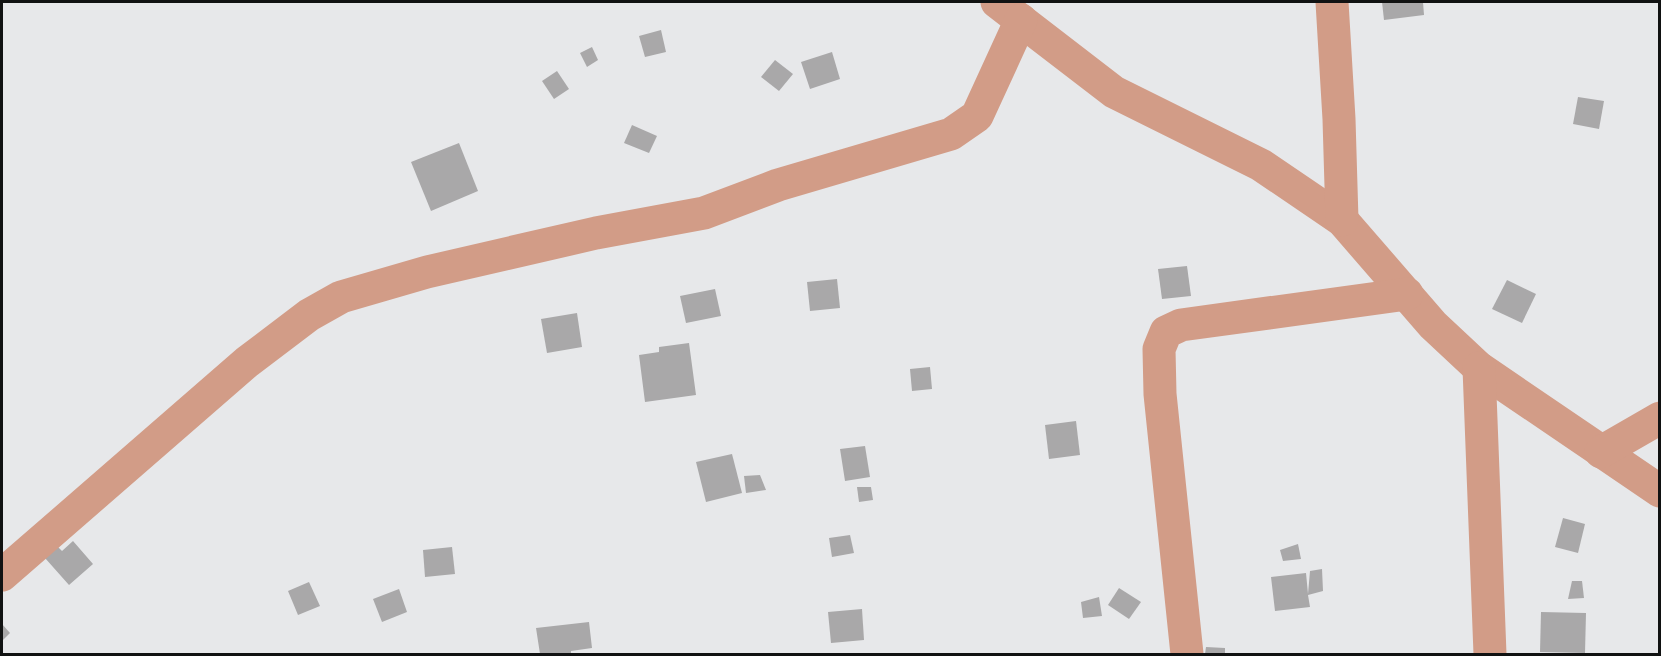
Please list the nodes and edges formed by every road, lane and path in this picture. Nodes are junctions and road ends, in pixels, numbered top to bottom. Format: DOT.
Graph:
graph roads {
  1 [pos="1332,2"];
  2 [pos="1009,11"];
  3 [pos="1342,220"];
  4 [pos="1407,294"];
  5 [pos="1479,368"];
  6 [pos="1659,418"];
  7 [pos="1601,452"];
  8 [pos="1659,491"];
  9 [pos="2,574"];
  10 [pos="1187,654"];
  11 [pos="1490,654"];
  1 -- 3 [label="street"];
  2 -- 3 [label="street"];
  2 -- 9 [label="street"];
  3 -- 4 [label="street"];
  4 -- 5 [label="street"];
  4 -- 10 [label="street"];
  5 -- 7 [label="street"];
  5 -- 11 [label="street"];
  6 -- 7 [label="street"];
  7 -- 8 [label="street"];
}
